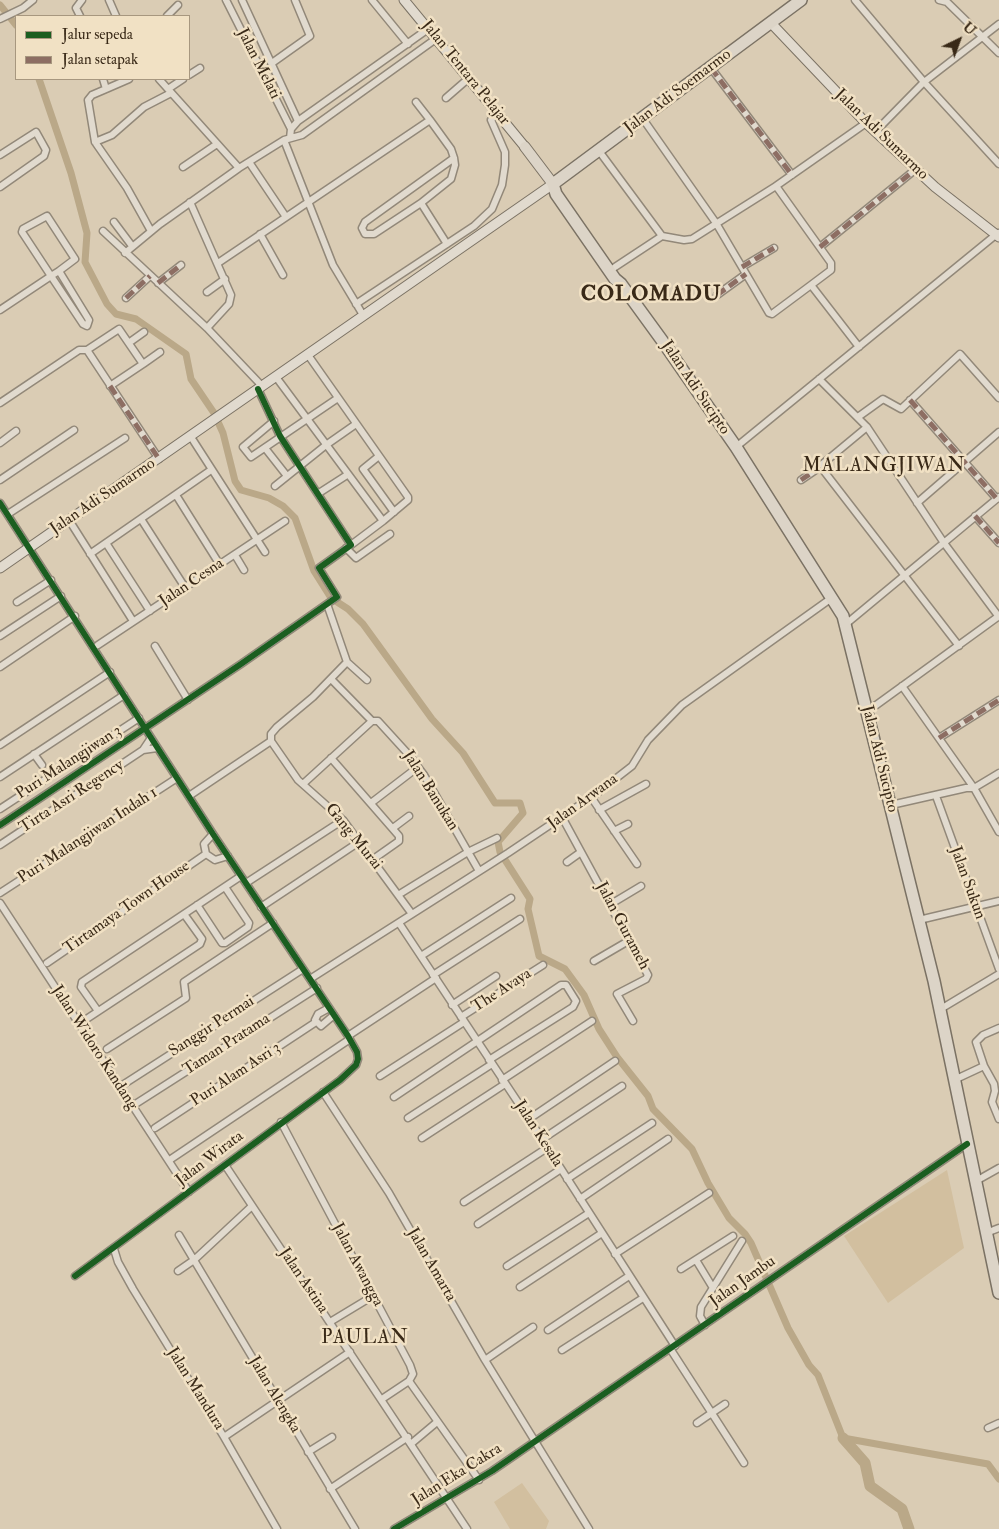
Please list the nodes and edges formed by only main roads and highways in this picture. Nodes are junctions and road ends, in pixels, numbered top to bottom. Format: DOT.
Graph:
graph roads {
  1 [pos="404,0"];
  2 [pos="802,0"];
  3 [pos="772,23"];
  4 [pos="525,147"];
  5 [pos="553,184"];
  6 [pos="998,235"];
  7 [pos="621,284"];
  8 [pos="0,568"];
  9 [pos="999,1293"];
  1 -- 4 [label="main road, Jalan Tentara Pelajar"];
  2 -- 3 [label="highway, Jalan Adi Soemarmo"];
  3 -- 5 [label="highway, Jalan Adi Soemarmo"];
  3 -- 6 [label="main road, Jalan Adi Sumarmo"];
  4 -- 5 [label="main road, Jalan Adi Sucipto"];
  5 -- 7 [label="highway, Jalan Adi Sucipto"];
  5 -- 7 [label="highway, Jalan Adi Sucipto"];
  5 -- 8 [label="main road, Jalan Adi Sumarmo"];
  7 -- 9 [label="highway, Jalan Adi Sucipto"];
}
